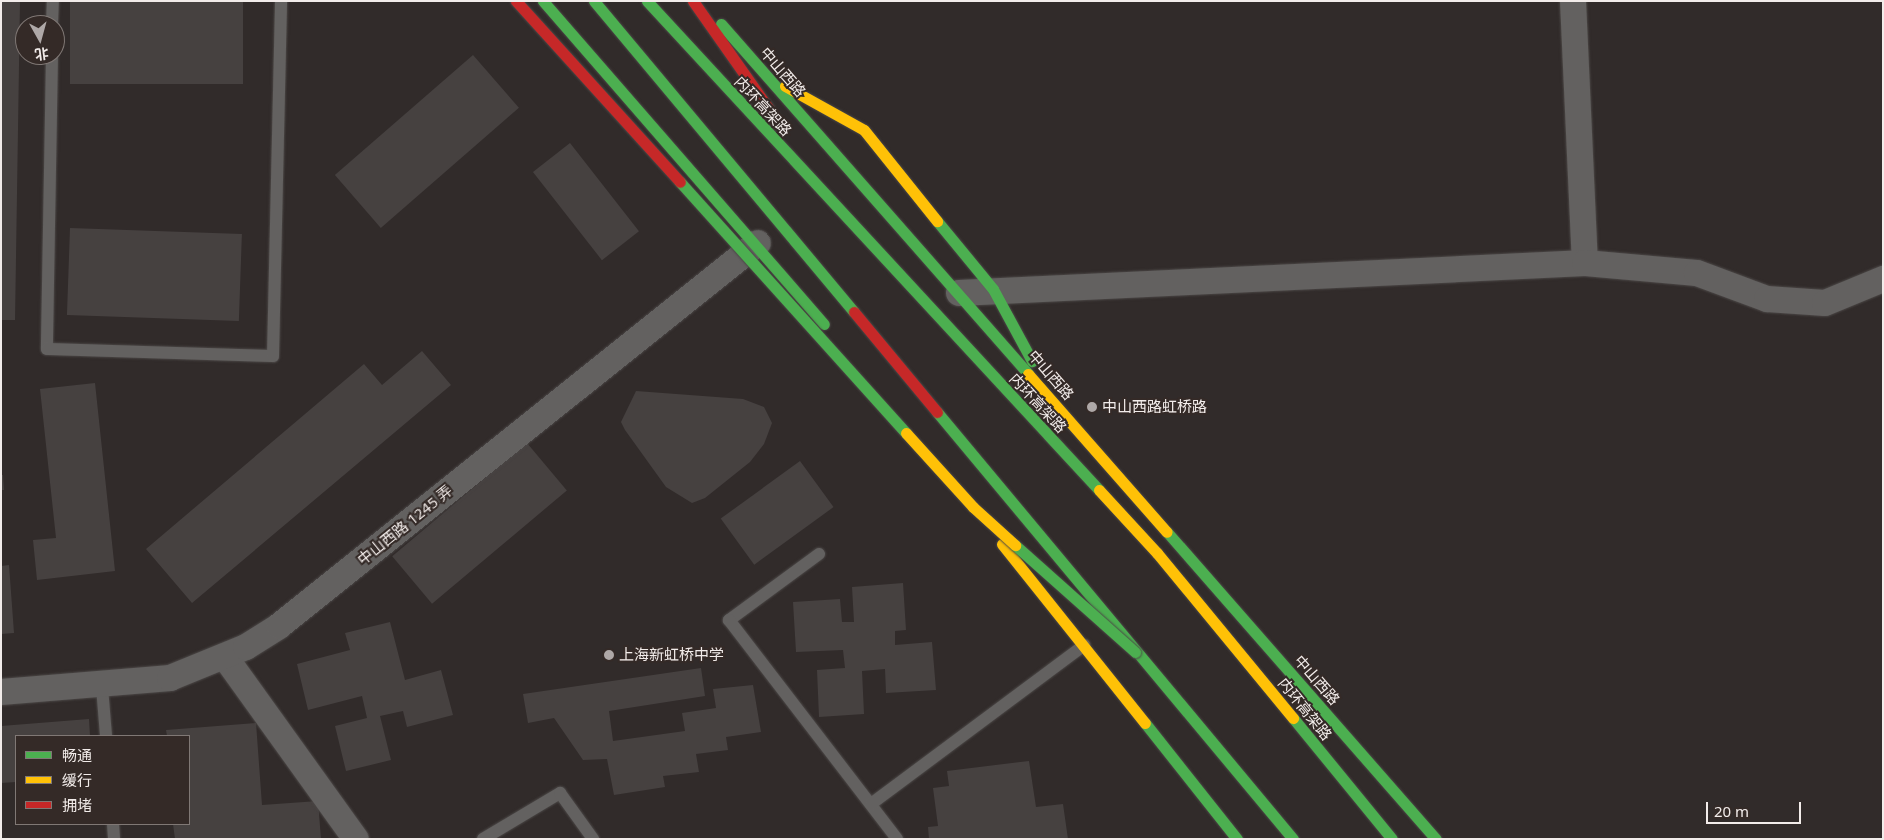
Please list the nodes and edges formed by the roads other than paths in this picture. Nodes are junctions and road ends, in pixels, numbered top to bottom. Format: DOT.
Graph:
graph roads {
  1 [pos="53,1"];
  2 [pos="281,1"];
  3 [pos="516,1"];
  4 [pos="543,1"];
  5 [pos="594,1"];
  6 [pos="647,1"];
  7 [pos="693,1"];
  8 [pos="701,1"];
  9 [pos="1573,1"];
  10 [pos="52,15"];
  11 [pos="52,65"];
  12 [pos="768,77"];
  13 [pos="842,213"];
  14 [pos="758,243"];
  15 [pos="1585,263"];
  16 [pos="1883,279"];
  17 [pos="993,289"];
  18 [pos="959,293"];
  19 [pos="1057,406"];
  20 [pos="819,554"];
  21 [pos="1084,645"];
  22 [pos="1135,652"];
  23 [pos="225,657"];
  24 [pos="102,687"];
  25 [pos="1,692"];
  26 [pos="106,735"];
  27 [pos="871,804"];
  28 [pos="113,825"];
  29 [pos="114,839"];
  30 [pos="356,839"];
  31 [pos="483,839"];
  32 [pos="592,839"];
  33 [pos="897,839"];
  34 [pos="1237,839"];
  35 [pos="1293,839"];
  36 [pos="1392,839"];
  37 [pos="1436,839"];
  1 -- 10 [label="lane"];
  2 -- 11 [label="lane"];
  3 -- 22 [label="main road, bridge"];
  4 -- 14 [label="main road"];
  5 -- 22 [label="main road, bridge"];
  6 -- 13 [label="main road, 内环高架路"];
  7 -- 13 [label="main road"];
  8 -- 12 [label="main road, 中山西路"];
  9 -- 15 [label="street"];
  12 -- 17 [label="main road"];
  12 -- 18 [label="main road, 中山西路"];
  13 -- 36 [label="main road, 内环高架路"];
  14 -- 21 [label="main road"];
  14 -- 23 [label="street, 中山西路 1245 弄"];
  15 -- 16 [label="street"];
  15 -- 17 [label="street"];
  17 -- 18 [label="street"];
  17 -- 19 [label="main road"];
  18 -- 19 [label="main road, 中山西路"];
  19 -- 37 [label="main road, 中山西路"];
  20 -- 27 [label="lane"];
  21 -- 27 [label="lane"];
  21 -- 34 [label="main road"];
  22 -- 35 [label="main road"];
  23 -- 24 [label="street, 中山西路 1245 弄"];
  23 -- 30 [label="street"];
  24 -- 25 [label="street, 中山西路 1245 弄"];
  24 -- 26 [label="lane"];
  27 -- 33 [label="lane"];
  28 -- 29 [label="lane"];
  31 -- 32 [label="lane"];
}
